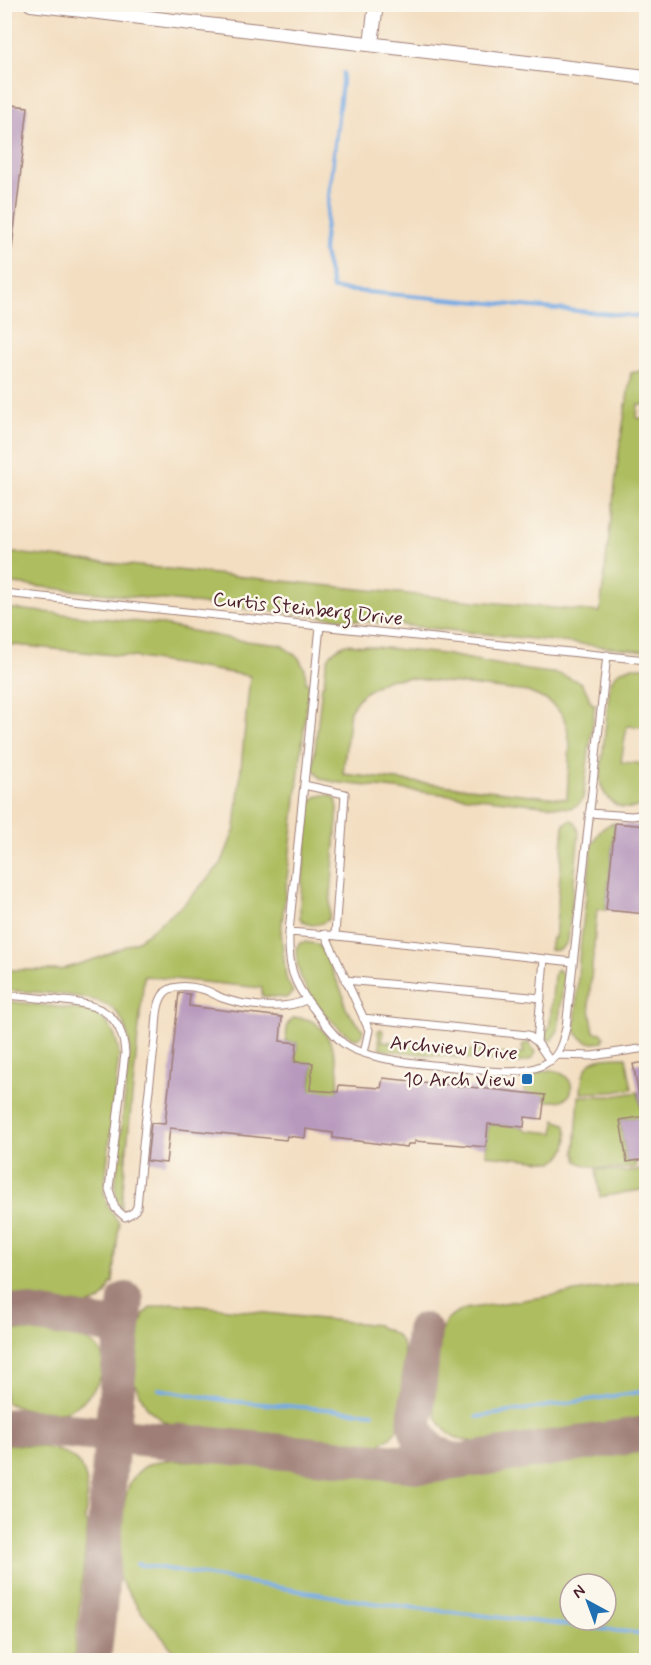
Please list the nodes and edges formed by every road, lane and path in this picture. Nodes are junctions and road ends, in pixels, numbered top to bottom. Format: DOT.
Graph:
graph roads {
  1 [pos="31,4"];
  2 [pos="376,4"];
  3 [pos="372,44"];
  4 [pos="646,76"];
  5 [pos="4,593"];
  6 [pos="320,626"];
  7 [pos="607,655"];
  8 [pos="646,660"];
  9 [pos="304,785"];
  10 [pos="589,813"];
  11 [pos="646,814"];
  12 [pos="289,932"];
  13 [pos="325,934"];
  14 [pos="335,935"];
  15 [pos="544,958"];
  16 [pos="573,962"];
  17 [pos="345,980"];
  18 [pos="4,994"];
  19 [pos="541,998"];
  20 [pos="306,1000"];
  21 [pos="363,1018"];
  22 [pos="537,1042"];
  23 [pos="646,1048"];
  24 [pos="364,1053"];
  25 [pos="557,1055"];
  26 [pos="550,1061"];
  1 -- 3 [label="street"];
  2 -- 3 [label="street"];
  3 -- 4 [label="street"];
  5 -- 6 [label="lane, Curtis Steinberg Drive"];
  6 -- 7 [label="lane, Curtis Steinberg Drive"];
  6 -- 9 [label="lane, Archview Drive"];
  7 -- 8 [label="lane, Curtis Steinberg Drive"];
  7 -- 10 [label="lane"];
  9 -- 12 [label="lane, Archview Drive"];
  9 -- 14 [label="lane"];
  10 -- 11 [label="lane"];
  10 -- 16 [label="lane"];
  12 -- 13 [label="lane"];
  12 -- 20 [label="lane, Archview Drive"];
  13 -- 14 [label="lane"];
  13 -- 17 [label="lane"];
  14 -- 15 [label="lane"];
  15 -- 16 [label="lane"];
  15 -- 19 [label="lane"];
  16 -- 25 [label="lane"];
  17 -- 19 [label="lane"];
  17 -- 21 [label="lane"];
  18 -- 20 [label="lane"];
  19 -- 22 [label="lane"];
  20 -- 24 [label="lane, Archview Drive"];
  21 -- 22 [label="lane"];
  21 -- 24 [label="lane"];
  22 -- 26 [label="lane"];
  23 -- 25 [label="lane"];
  24 -- 26 [label="lane, Archview Drive"];
  25 -- 26 [label="lane, Archview Drive"];
}
